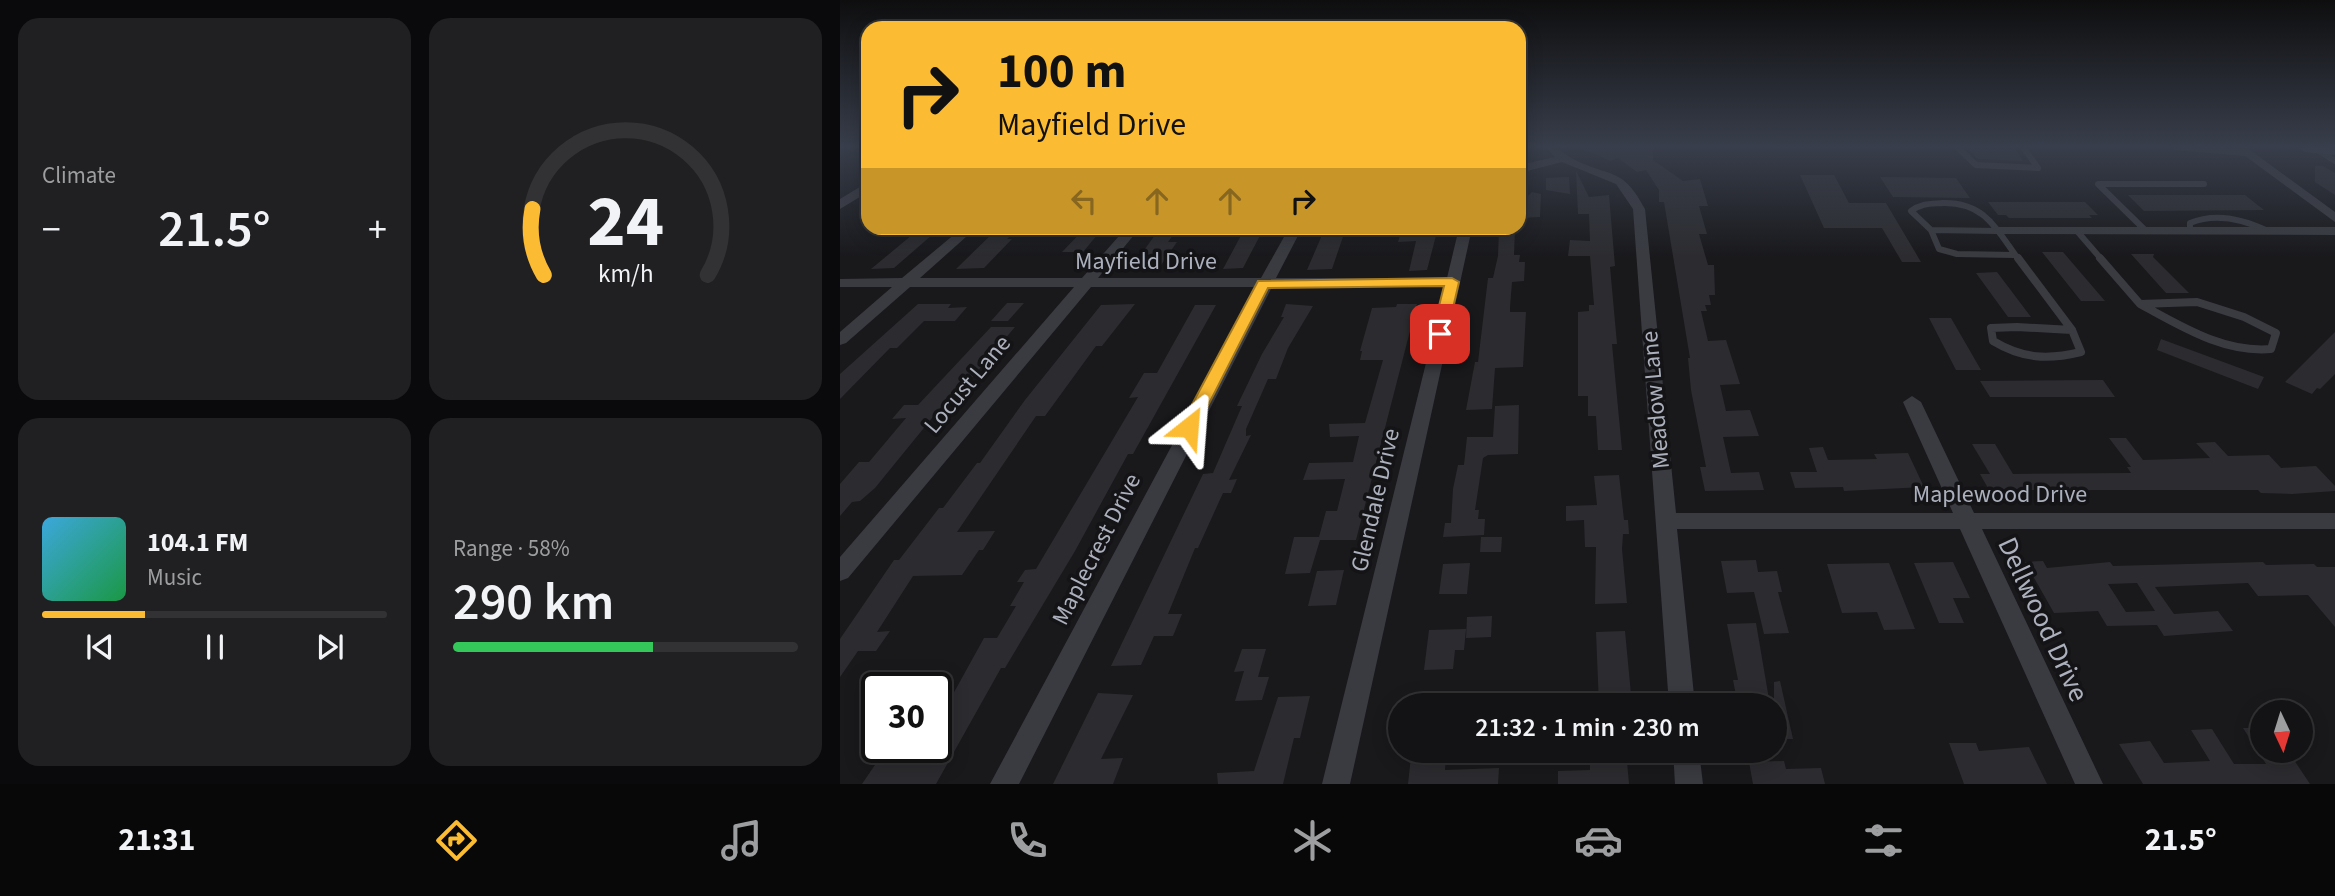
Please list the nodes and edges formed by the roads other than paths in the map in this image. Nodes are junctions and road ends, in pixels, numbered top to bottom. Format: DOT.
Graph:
graph roads {
  1 [pos="1625,184"];
  2 [pos="2204,184"];
  3 [pos="2288,184"];
  4 [pos="861,191"];
  5 [pos="840,205"];
  6 [pos="2335,218"];
  7 [pos="1931,230"];
  8 [pos="1999,231"];
  9 [pos="2077,231"];
  10 [pos="2146,231"];
  11 [pos="2335,232"];
  12 [pos="961,235"];
  13 [pos="1127,235"];
  14 [pos="1291,235"];
  15 [pos="1464,235"];
  16 [pos="2014,255"];
  17 [pos="1452,282"];
  18 [pos="840,283"];
  19 [pos="906,283"];
  20 [pos="1084,283"];
  21 [pos="1263,284"];
  22 [pos="2140,304"];
  23 [pos="2072,330"];
  24 [pos="840,340"];
  25 [pos="1912,402"];
  26 [pos="1964,520"];
  27 [pos="1666,521"];
  28 [pos="2335,521"];
  29 [pos="840,572"];
  30 [pos="1681,693"];
  31 [pos="1687,763"];
  32 [pos="1004,784"];
  33 [pos="1336,784"];
  34 [pos="1689,784"];
  35 [pos="2089,784"];
  1 -- 27 [label="street, Meadow Lane"];
  2 -- 10 [label="lane"];
  3 -- 6 [label="street"];
  4 -- 5 [label="street"];
  7 -- 8 [label="lane"];
  7 -- 8 [label="lane"];
  7 -- 16 [label="lane"];
  8 -- 9 [label="street"];
  8 -- 16 [label="lane"];
  9 -- 10 [label="street"];
  9 -- 22 [label="lane"];
  10 -- 11 [label="street"];
  12 -- 19 [label="street"];
  13 -- 20 [label="street, Locust Lane"];
  14 -- 21 [label="street, Maplecrest Drive"];
  15 -- 17 [label="street, Glendale Drive"];
  16 -- 23 [label="lane"];
  17 -- 21 [label="street, Mayfield Drive"];
  17 -- 33 [label="street, Glendale Drive"];
  18 -- 19 [label="street, Mayfield Drive"];
  19 -- 20 [label="street, Mayfield Drive"];
  19 -- 24 [label="street"];
  20 -- 21 [label="street, Mayfield Drive"];
  20 -- 29 [label="street, Locust Lane"];
  21 -- 32 [label="street, Maplecrest Drive"];
  22 -- 22 [label="lane"];
  23 -- 23 [label="lane"];
  25 -- 26 [label="street, Dellwood Drive"];
  26 -- 27 [label="street, Maplewood Drive"];
  26 -- 28 [label="street, Maplewood Drive"];
  26 -- 35 [label="street, Dellwood Drive"];
  27 -- 30 [label="street, Meadow Lane"];
  31 -- 34 [label="street"];
}
